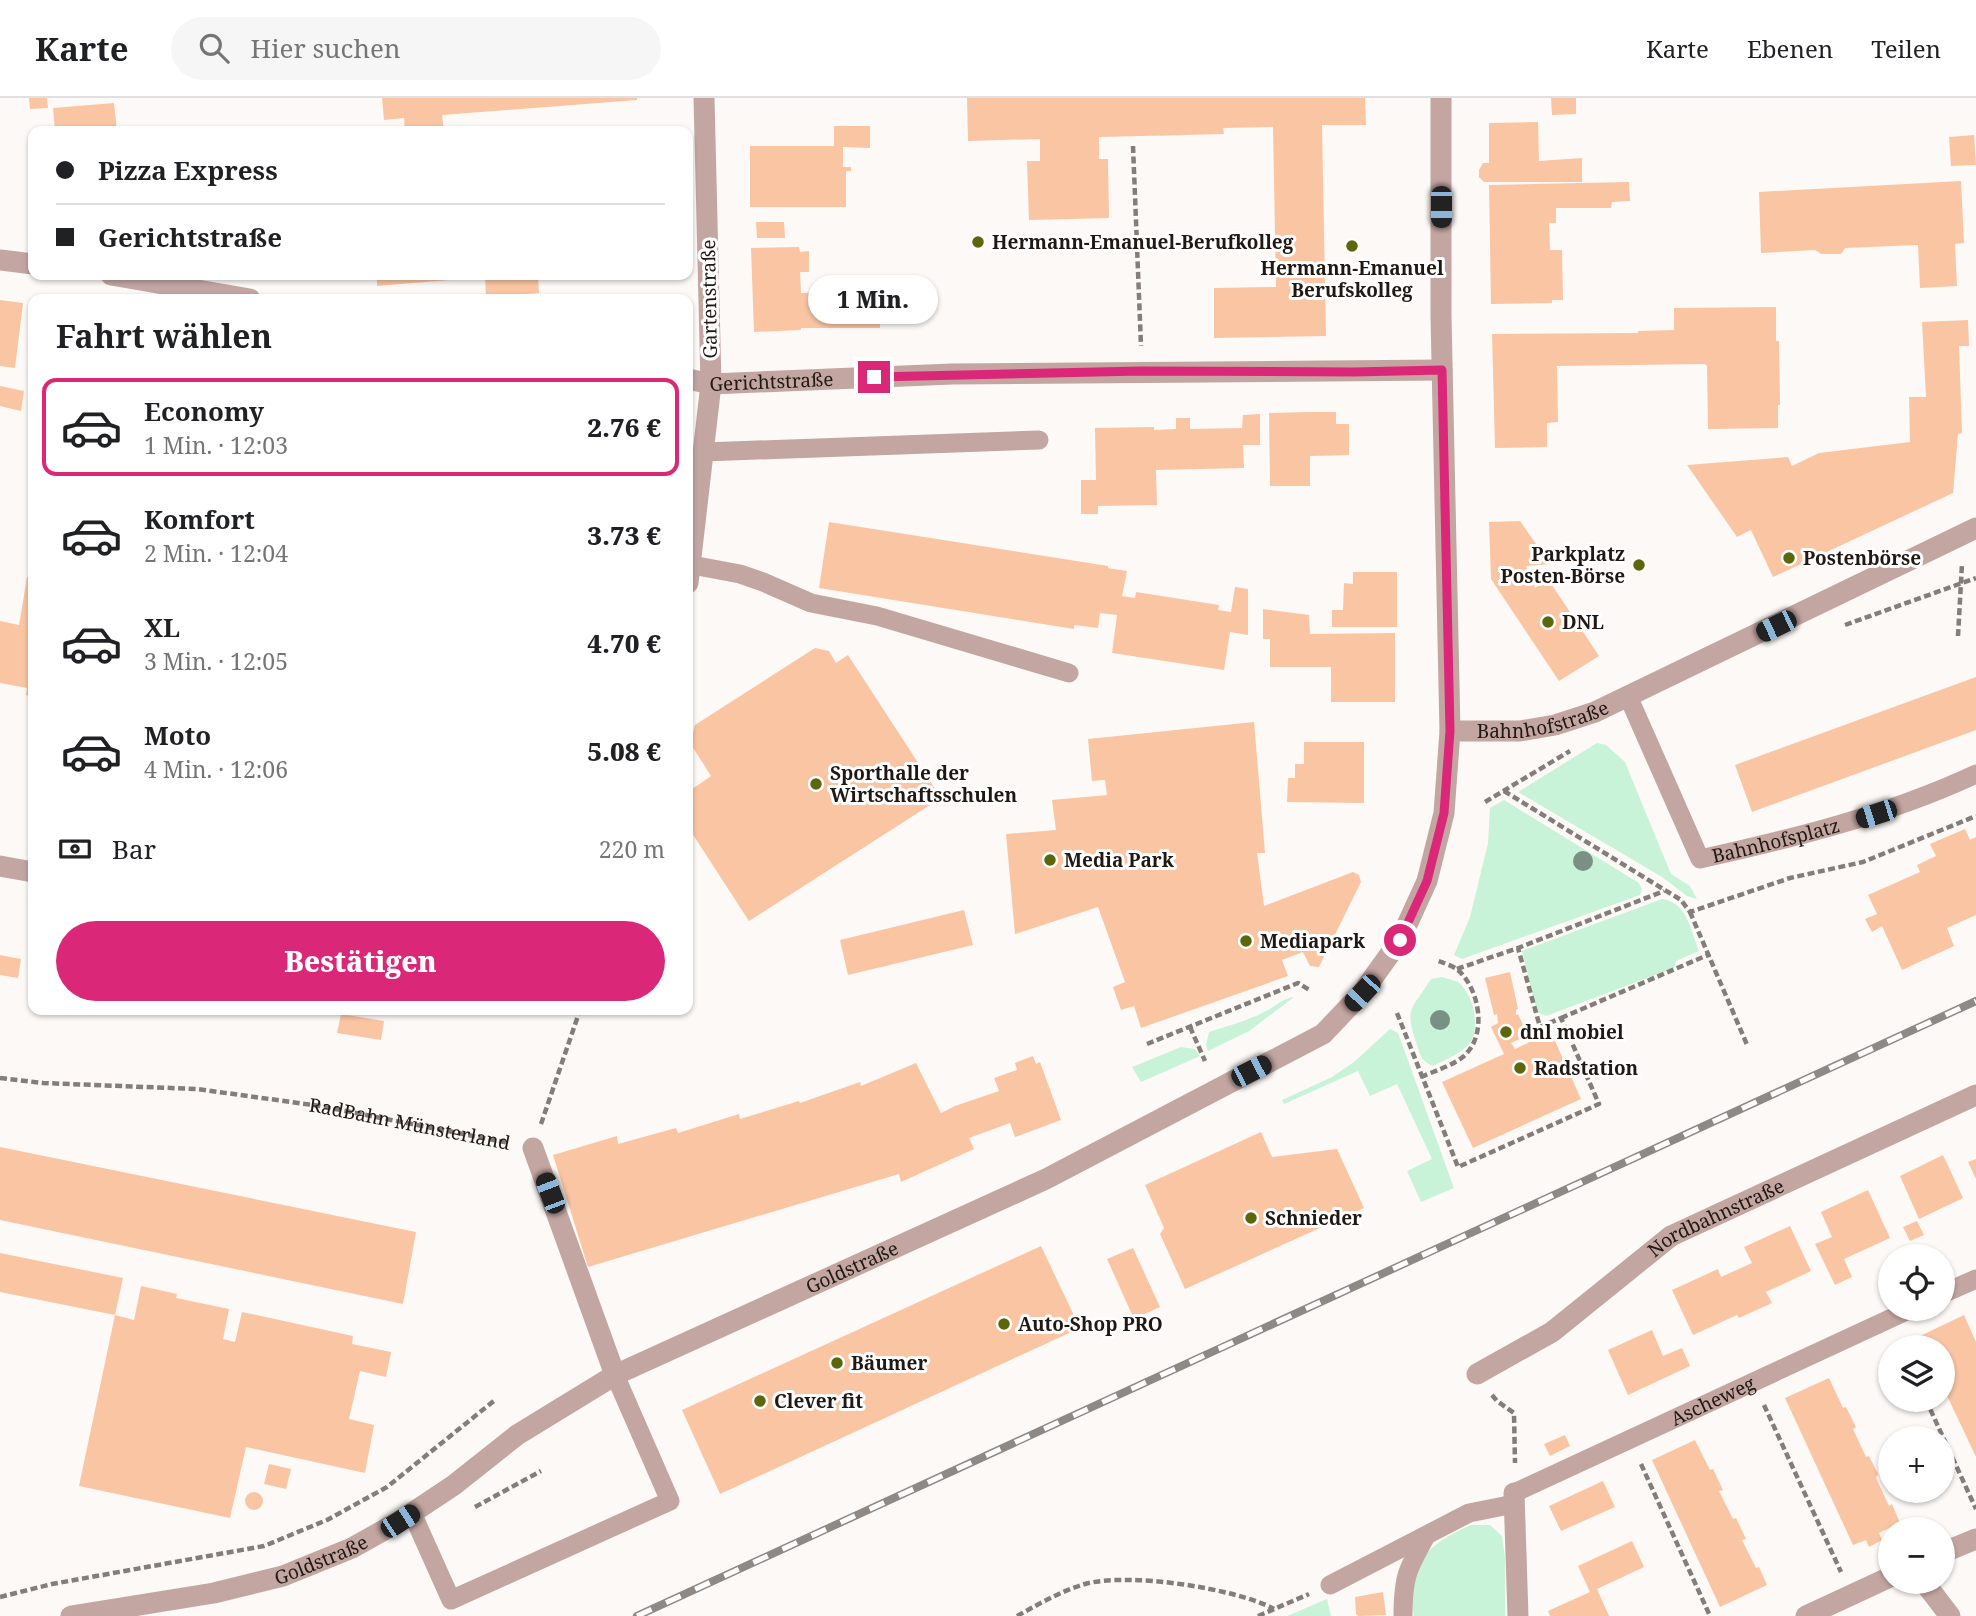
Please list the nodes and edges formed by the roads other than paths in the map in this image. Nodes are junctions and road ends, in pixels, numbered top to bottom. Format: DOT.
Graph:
graph roads {
  1 [pos="704,98"];
  2 [pos="1441,98"];
  3 [pos="0,260"];
  4 [pos="28,263"];
  5 [pos="140,280"];
  6 [pos="221,294"];
  7 [pos="1442,370"];
  8 [pos="693,380"];
  9 [pos="711,384"];
  10 [pos="1039,440"];
  11 [pos="703,452"];
  12 [pos="1969,531"];
  13 [pos="693,546"];
  14 [pos="693,574"];
  15 [pos="1069,673"];
  16 [pos="1628,696"];
  17 [pos="1450,731"];
  18 [pos="1976,774"];
  19 [pos="0,866"];
  20 [pos="28,871"];
  21 [pos="1976,1096"];
  22 [pos="533,1148"];
  23 [pos="1976,1279"];
  24 [pos="1955,1288"];
  25 [pos="1885,1321"];
  26 [pos="1478,1374"];
  27 [pos="615,1376"];
  28 [pos="1514,1499"];
  29 [pos="412,1513"];
  30 [pos="1427,1535"];
  31 [pos="1976,1539"];
  32 [pos="1955,1548"];
  33 [pos="1878,1583"];
  34 [pos="1330,1585"];
  35 [pos="1933,1594"];
  36 [pos="71,1616"];
  37 [pos="1403,1616"];
  38 [pos="1518,1616"];
  39 [pos="1806,1616"];
  40 [pos="1950,1616"];
  1 -- 9 [label="street, Gartenstraße"];
  2 -- 7 [label="street, Bahnhofstraße"];
  3 -- 4 [label="street"];
  5 -- 6 [label="street"];
  7 -- 9 [label="street, Gerichtstraße"];
  7 -- 17 [label="street, Bahnhofstraße"];
  8 -- 9 [label="street, Gerichtstraße"];
  9 -- 11 [label="street, Gartenstraße"];
  10 -- 11 [label="lane"];
  11 -- 13 [label="street, Gartenstraße"];
  12 -- 16 [label="street, Bahnhofstraße"];
  14 -- 15 [label="lane"];
  16 -- 17 [label="street, Bahnhofstraße"];
  16 -- 18 [label="lane, Bahnhofsplatz"];
  17 -- 27 [label="street, Goldstraße"];
  19 -- 20 [label="street"];
  21 -- 26 [label="street, Nordbahnstraße"];
  22 -- 27 [label="street, RadBahn Münsterland"];
  23 -- 24 [label="lane"];
  25 -- 28 [label="lane, Ascheweg"];
  27 -- 29 [label="street, Goldstraße"];
  27 -- 29 [label="lane"];
  28 -- 30 [label="lane, Ascheweg"];
  28 -- 38 [label="street"];
  29 -- 36 [label="street, Goldstraße"];
  30 -- 34 [label="lane, Ascheweg"];
  30 -- 37 [label="lane"];
  31 -- 32 [label="street"];
  33 -- 39 [label="street"];
  35 -- 40 [label="street"];
}
